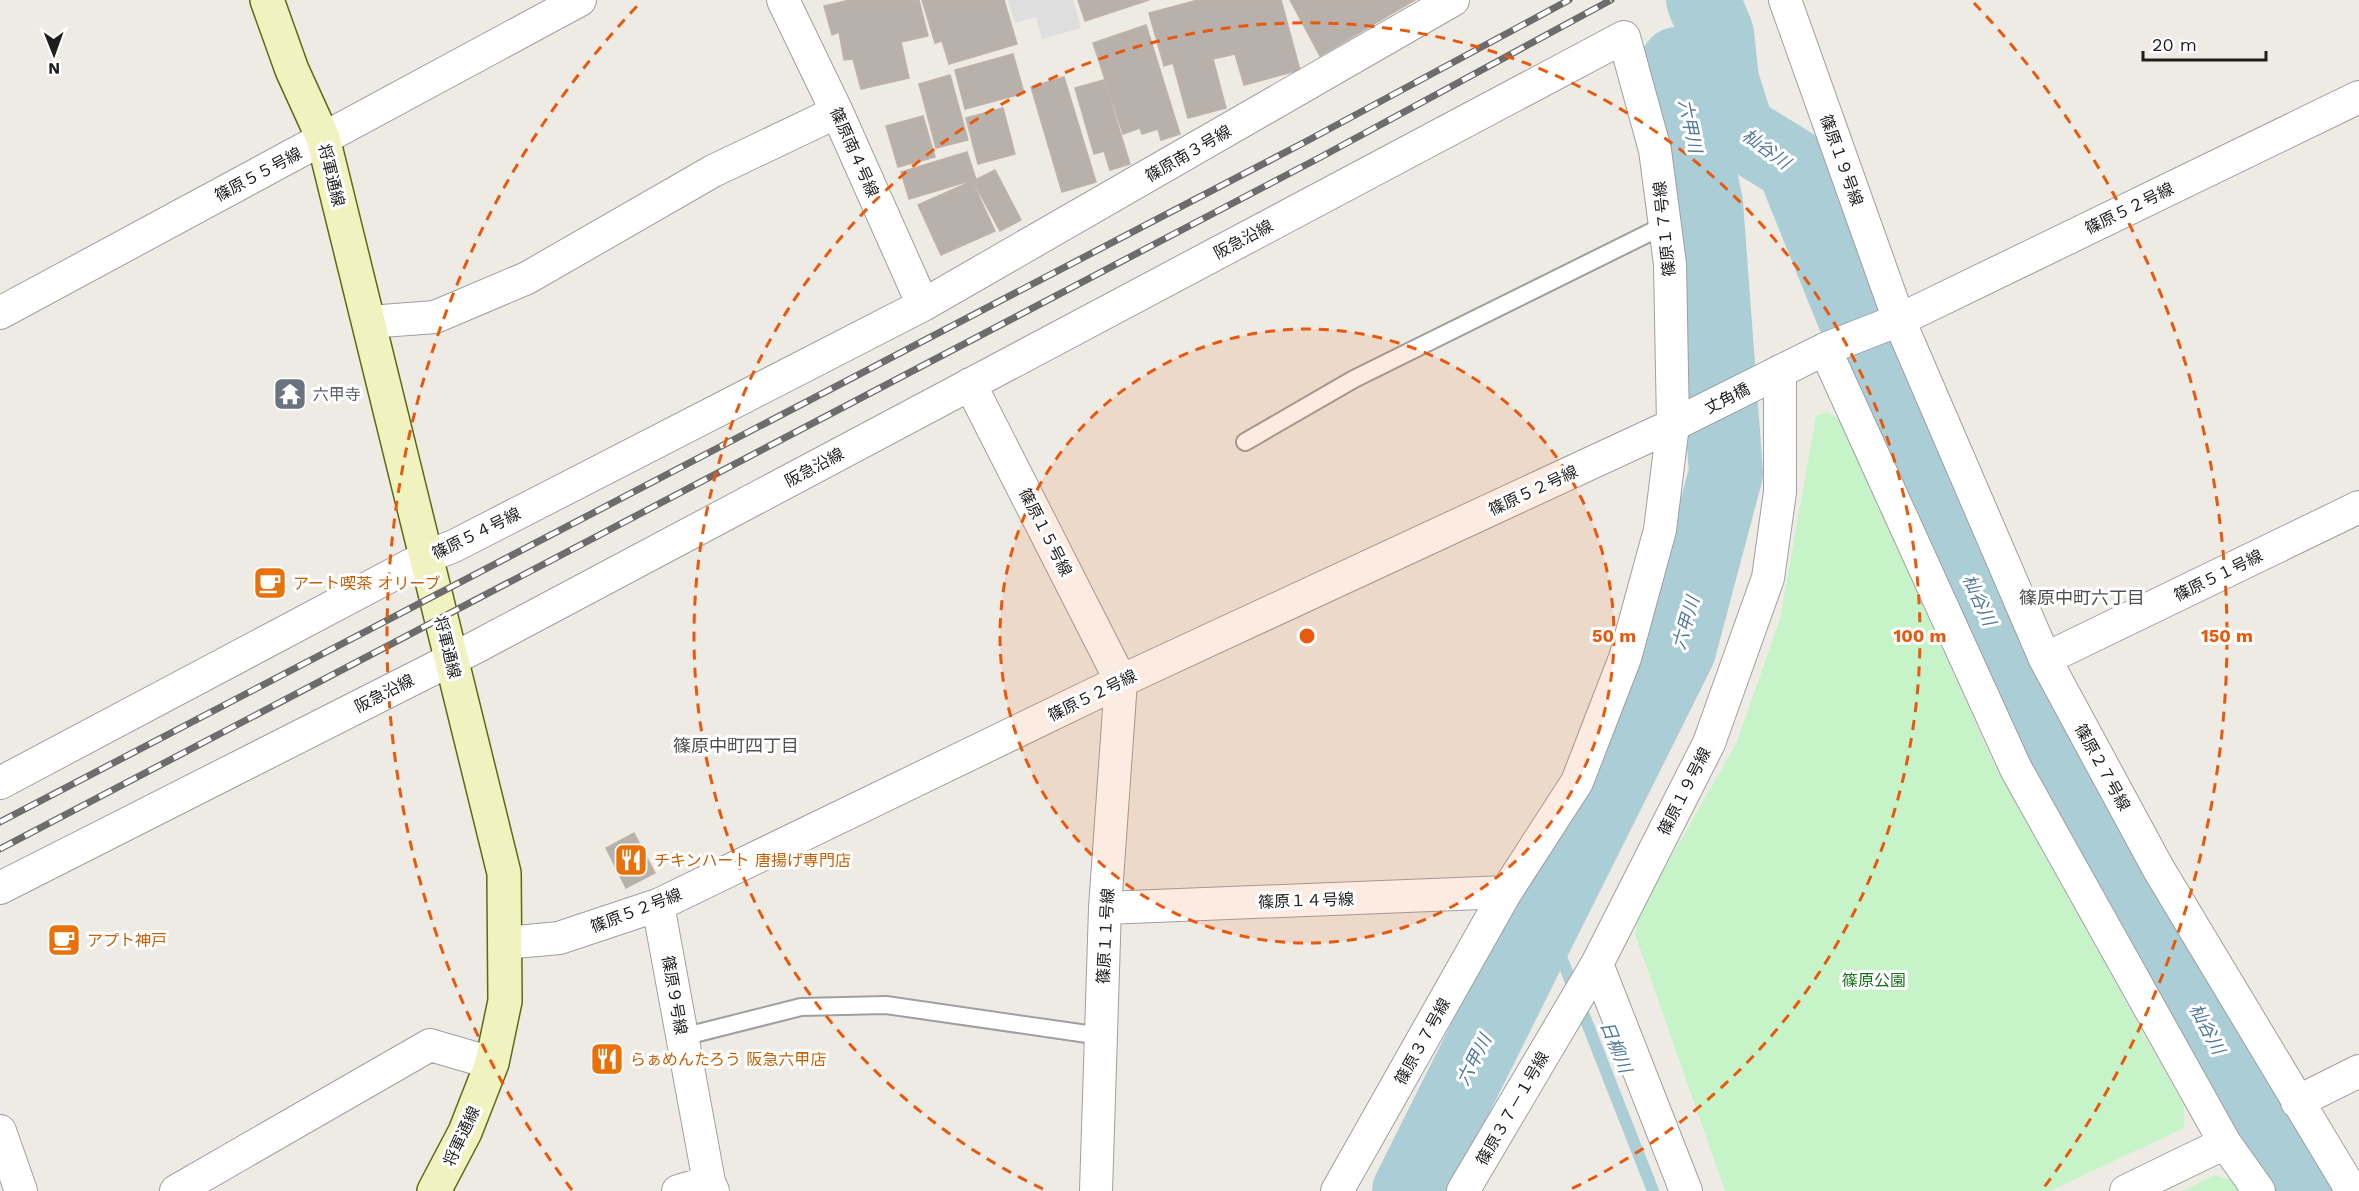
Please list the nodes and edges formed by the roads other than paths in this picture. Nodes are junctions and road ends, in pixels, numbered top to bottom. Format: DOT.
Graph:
graph roads {
  1 [pos="267,0"];
  2 [pos="580,0"];
  3 [pos="783,0"];
  4 [pos="1453,0"];
  5 [pos="1785,0"];
  6 [pos="1624,37"];
  7 [pos="2359,97"];
  8 [pos="837,112"];
  9 [pos="323,138"];
  10 [pos="1665,225"];
  11 [pos="923,305"];
  12 [pos="0,313"];
  13 [pos="1899,320"];
  14 [pos="369,322"];
  15 [pos="1825,350"];
  16 [pos="1780,371"];
  17 [pos="970,384"];
  18 [pos="1673,425"];
  19 [pos="1245,442"];
  20 [pos="2359,507"];
  21 [pos="426,557"];
  22 [pos="452,659"];
  23 [pos="2044,659"];
  24 [pos="1122,681"];
  25 [pos="0,783"];
  26 [pos="0,888"];
  27 [pos="1506,892"];
  28 [pos="658,905"];
  29 [pos="1105,908"];
  30 [pos="505,943"];
  31 [pos="1595,967"];
  32 [pos="1561,1025"];
  33 [pos="1101,1036"];
  34 [pos="682,1037"];
  35 [pos="492,1063"];
  36 [pos="2359,1071"];
  37 [pos="2297,1102"];
  38 [pos="0,1131"];
  39 [pos="2225,1143"];
  40 [pos="711,1186"];
  41 [pos="21,1191"];
  42 [pos="176,1191"];
  43 [pos="434,1191"];
  44 [pos="678,1191"];
  45 [pos="1096,1191"];
  46 [pos="1337,1191"];
  47 [pos="1463,1191"];
  48 [pos="1686,1191"];
  49 [pos="2126,1191"];
  50 [pos="2259,1191"];
  51 [pos="2352,1191"];
  1 -- 9 [label="street, 将軍通線"];
  2 -- 9 [label="street, 篠原５５号線"];
  3 -- 8 [label="street, 篠原南４号線"];
  4 -- 11 [label="street, 篠原南３号線"];
  5 -- 13 [label="street, 篠原１９号線"];
  6 -- 10 [label="street, 篠原１７号線"];
  6 -- 17 [label="street, 阪急沿線"];
  7 -- 13 [label="street, 篠原５２号線"];
  8 -- 11 [label="street, 篠原南４号線"];
  8 -- 14 [label="street"];
  9 -- 12 [label="street, 篠原５５号線"];
  9 -- 14 [label="street, 将軍通線"];
  10 -- 18 [label="street, 篠原１７号線"];
  10 -- 19 [label="lane"];
  11 -- 21 [label="street, 篠原５４号線"];
  13 -- 15 [label="street, 篠原５２号線"];
  13 -- 23 [label="street, 篠原２７号線"];
  14 -- 21 [label="street, 将軍通線"];
  15 -- 16 [label="street"];
  15 -- 39 [label="street"];
  16 -- 18 [label="street, 丈角橋"];
  16 -- 31 [label="street, 篠原１９号線"];
  17 -- 22 [label="street, 阪急沿線"];
  17 -- 24 [label="street, 篠原１５号線"];
  18 -- 24 [label="street, 篠原５２号線"];
  18 -- 27 [label="street"];
  20 -- 23 [label="street, 篠原５１号線"];
  21 -- 22 [label="street, 将軍通線"];
  21 -- 25 [label="street, 篠原５４号線"];
  22 -- 26 [label="street, 阪急沿線"];
  22 -- 30 [label="street, 将軍通線"];
  23 -- 37 [label="street, 篠原２７号線"];
  24 -- 28 [label="street, 篠原５２号線"];
  24 -- 29 [label="street, 篠原１１号線"];
  27 -- 29 [label="street, 篠原１４号線"];
  27 -- 46 [label="street, 篠原３７号線"];
  28 -- 30 [label="street, 篠原５２号線"];
  28 -- 34 [label="street, 篠原９号線"];
  29 -- 33 [label="street, 篠原１１号線"];
  30 -- 35 [label="street, 将軍通線"];
  31 -- 32 [label="street, 篠原１９号線"];
  31 -- 48 [label="street"];
  32 -- 47 [label="street, 篠原３７－１号線"];
  33 -- 34 [label="lane"];
  33 -- 45 [label="street, 篠原１１号線"];
  34 -- 40 [label="street, 篠原９号線"];
  35 -- 42 [label="street"];
  35 -- 43 [label="street, 将軍通線"];
  36 -- 37 [label="street"];
  37 -- 51 [label="street, 篠原２７号線"];
  38 -- 41 [label="street"];
  39 -- 49 [label="street"];
  39 -- 50 [label="street"];
  40 -- 44 [label="street"];
}
